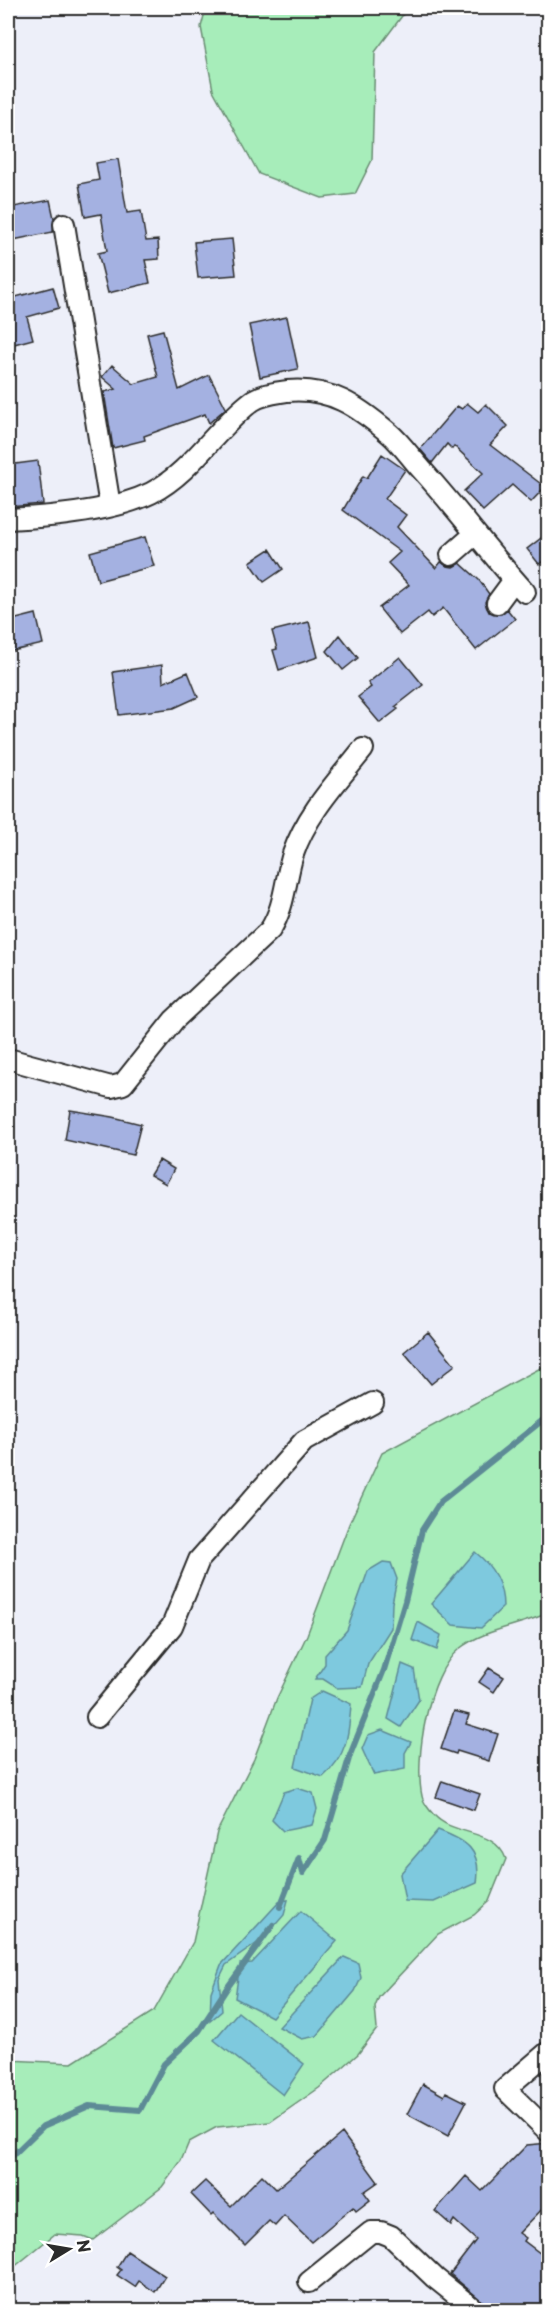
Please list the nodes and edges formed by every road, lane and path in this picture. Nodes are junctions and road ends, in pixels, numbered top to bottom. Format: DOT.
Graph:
graph roads {
  1 [pos="64,224"];
  2 [pos="110,506"];
  3 [pos="8,519"];
  4 [pos="475,534"];
  5 [pos="451,555"];
  6 [pos="497,603"];
  7 [pos="363,749"];
  8 [pos="8,1059"];
  9 [pos="373,1403"];
  10 [pos="97,1717"];
  11 [pos="549,2052"];
  12 [pos="549,2131"];
  13 [pos="309,2282"];
  14 [pos="475,2310"];
  1 -- 2 [label="street"];
  2 -- 3 [label="street"];
  2 -- 4 [label="street"];
  4 -- 5 [label="street"];
  4 -- 6 [label="street"];
  7 -- 8 [label="street"];
  9 -- 10 [label="street"];
  11 -- 12 [label="street"];
  13 -- 14 [label="street"];
}
